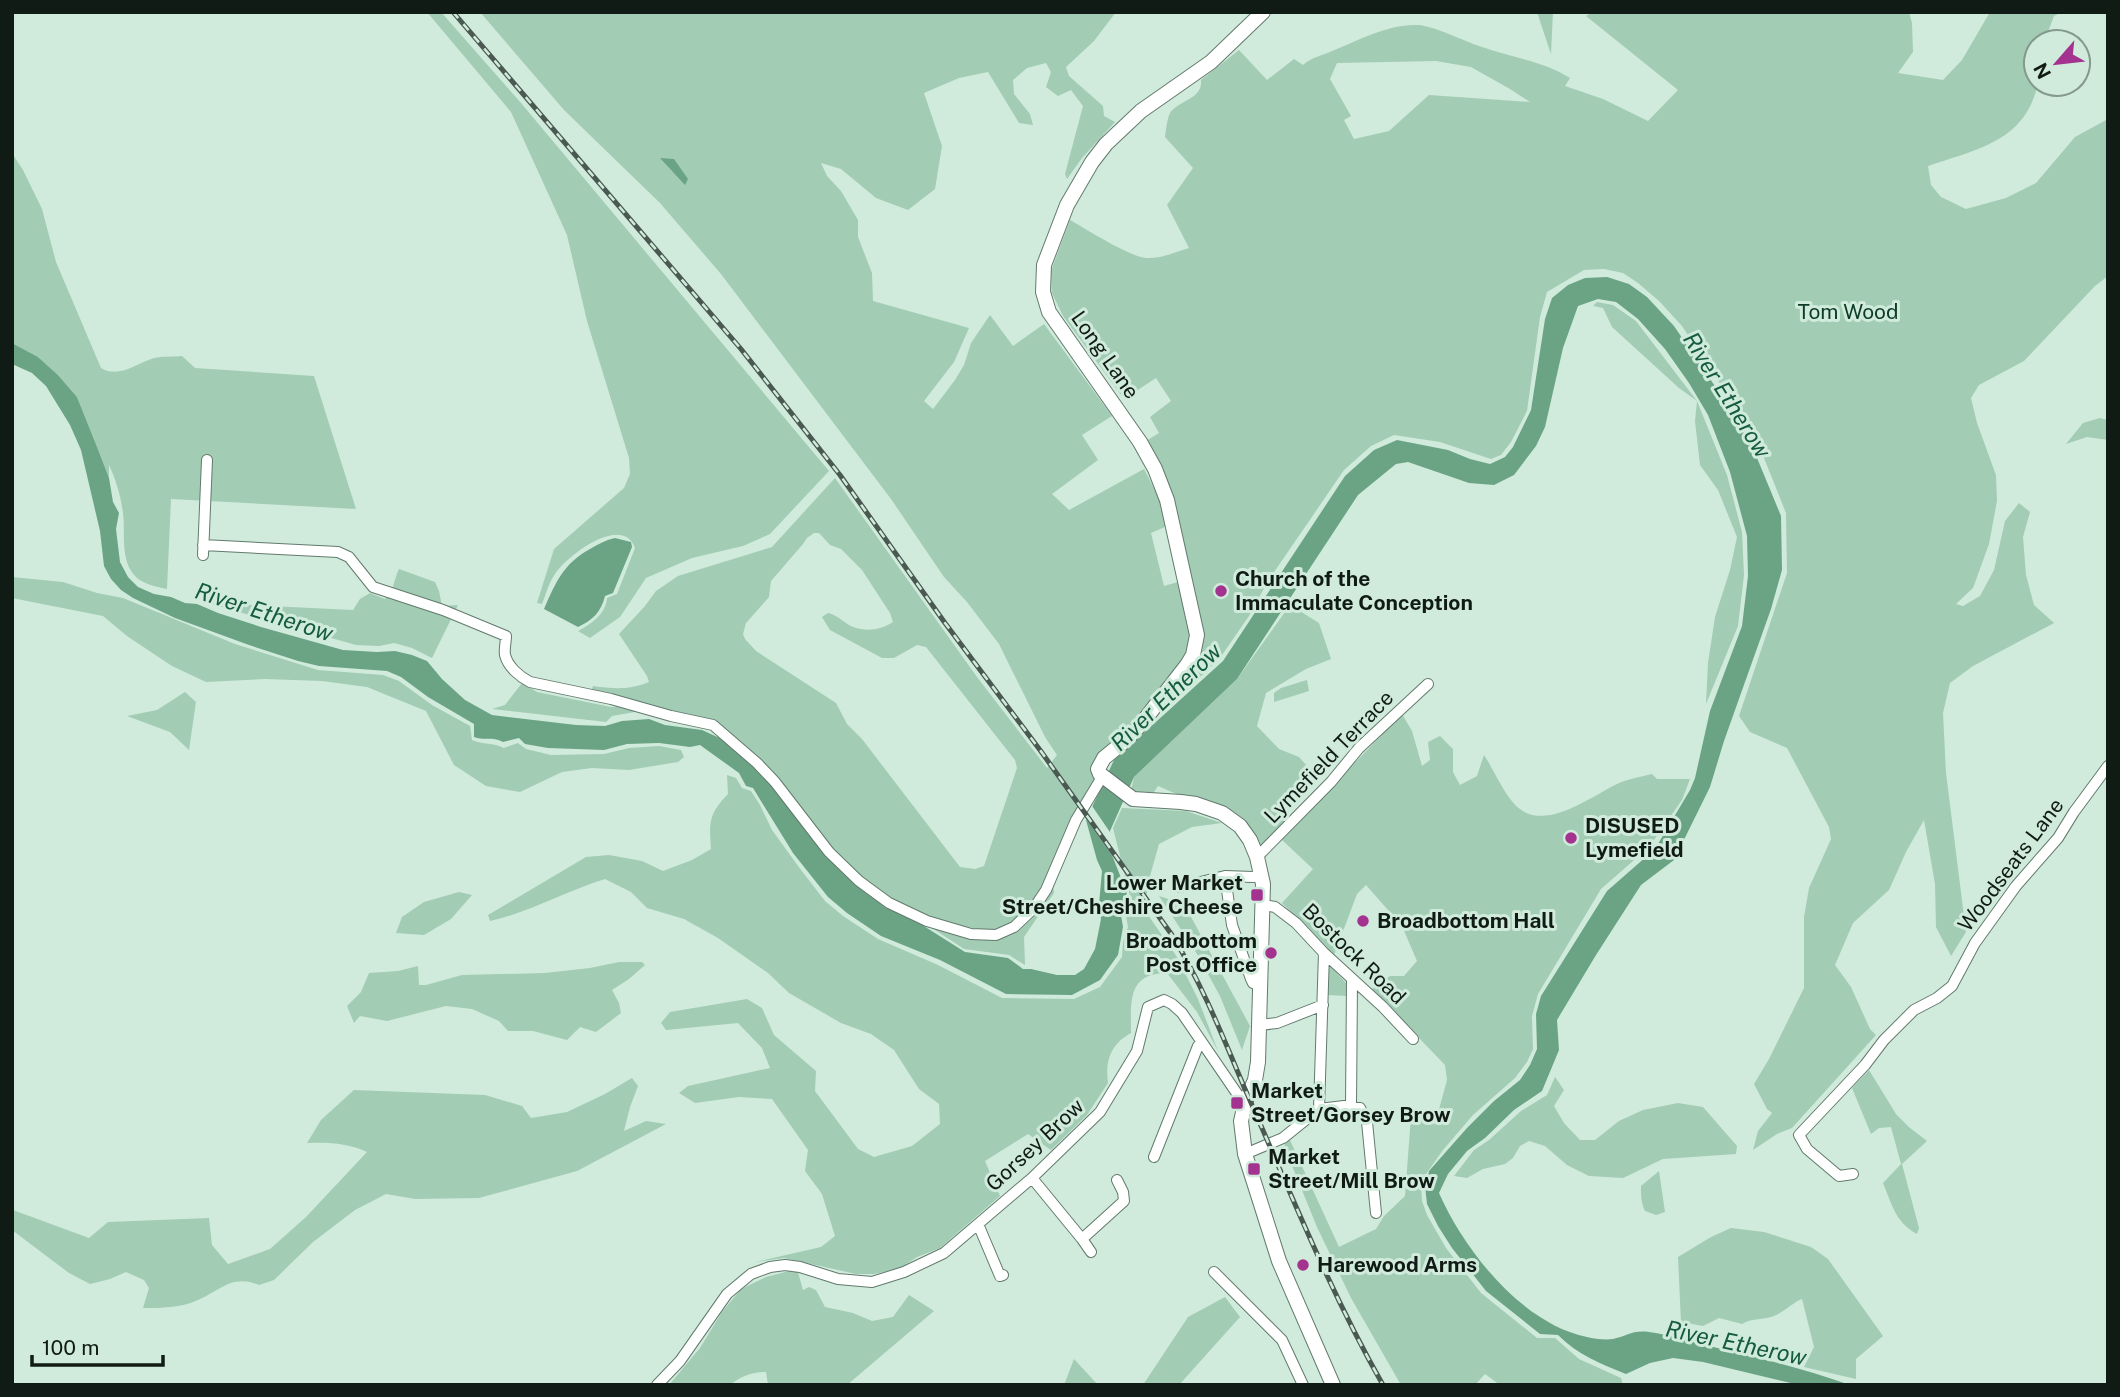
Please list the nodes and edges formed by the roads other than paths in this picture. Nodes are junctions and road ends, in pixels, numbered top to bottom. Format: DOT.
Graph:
graph roads {
  1 [pos="1264,12"];
  2 [pos="207,460"];
  3 [pos="1428,684"];
  4 [pos="2108,766"];
  5 [pos="1102,773"];
  6 [pos="1257,857"];
  7 [pos="1262,875"];
  8 [pos="1225,876"];
  9 [pos="1180,887"];
  10 [pos="1263,905"];
  11 [pos="1324,953"];
  12 [pos="1352,981"];
  13 [pos="1260,986"];
  14 [pos="1323,1005"];
  15 [pos="1260,1025"];
  16 [pos="1413,1039"];
  17 [pos="1202,1044"];
  18 [pos="1246,1100"];
  19 [pos="1351,1106"];
  20 [pos="1320,1109"];
  21 [pos="1245,1154"];
  22 [pos="1154,1157"];
  23 [pos="1853,1174"];
  24 [pos="1032,1178"];
  25 [pos="1117,1180"];
  26 [pos="1376,1213"];
  27 [pos="978,1224"];
  28 [pos="1082,1238"];
  29 [pos="1091,1252"];
  30 [pos="1214,1272"];
  31 [pos="1003,1275"];
  32 [pos="657,1385"];
  33 [pos="1303,1385"];
  34 [pos="1333,1385"];
  1 -- 5 [label="street, Long Lane"];
  2 -- 5 [label="street"];
  3 -- 6 [label="street, Lymefield Terrace"];
  4 -- 23 [label="street, Woodseats Lane"];
  5 -- 6 [label="street"];
  6 -- 7 [label="street"];
  7 -- 8 [label="street"];
  7 -- 10 [label="street"];
  8 -- 9 [label="street"];
  8 -- 13 [label="street"];
  10 -- 11 [label="street, Bostock Road"];
  10 -- 13 [label="street"];
  11 -- 12 [label="street, Bostock Road"];
  11 -- 14 [label="street"];
  12 -- 16 [label="street, Bostock Road"];
  12 -- 19 [label="street"];
  13 -- 15 [label="street"];
  14 -- 15 [label="street"];
  14 -- 20 [label="street"];
  15 -- 18 [label="street"];
  17 -- 18 [label="street, Gorsey Brow"];
  17 -- 22 [label="street"];
  17 -- 24 [label="street, Gorsey Brow"];
  18 -- 21 [label="street"];
  19 -- 20 [label="street"];
  19 -- 26 [label="street"];
  20 -- 21 [label="street"];
  21 -- 34 [label="street"];
  24 -- 27 [label="street, Gorsey Brow"];
  24 -- 28 [label="street"];
  25 -- 28 [label="street"];
  27 -- 31 [label="street"];
  27 -- 32 [label="street, Gorsey Brow"];
  28 -- 29 [label="street"];
  30 -- 33 [label="street"];
}
